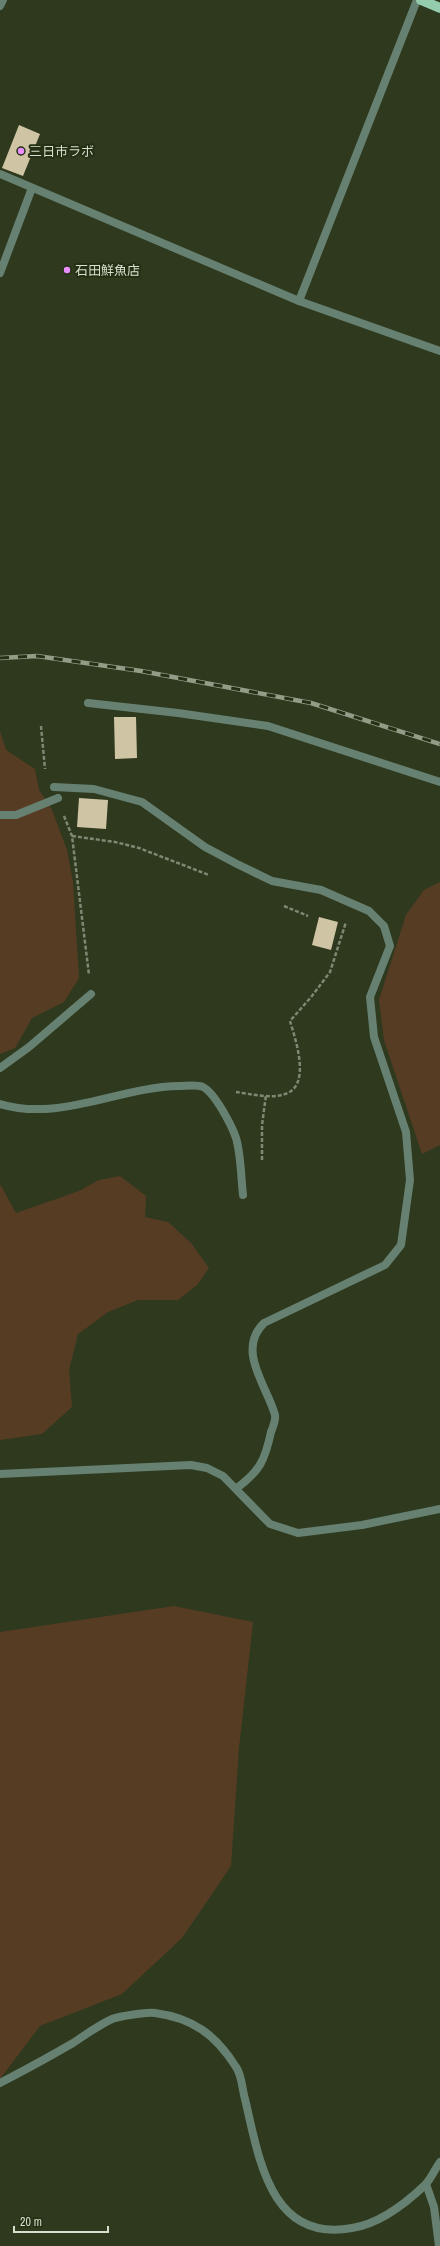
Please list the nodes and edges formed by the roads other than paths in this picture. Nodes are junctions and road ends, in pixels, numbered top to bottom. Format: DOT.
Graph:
graph roads {
  1 [pos="3,0"];
  2 [pos="417,0"];
  3 [pos="421,0"];
  4 [pos="0,6"];
  5 [pos="440,8"];
  6 [pos="0,174"];
  7 [pos="32,188"];
  8 [pos="0,273"];
  9 [pos="299,301"];
  10 [pos="440,352"];
  11 [pos="88,703"];
  12 [pos="440,782"];
  13 [pos="54,787"];
  14 [pos="58,798"];
  15 [pos="0,815"];
  16 [pos="91,994"];
  17 [pos="0,1068"];
  18 [pos="0,1104"];
  19 [pos="243,1195"];
  20 [pos="0,1474"];
  21 [pos="237,1488"];
  22 [pos="440,1509"];
  23 [pos="0,2083"];
  24 [pos="440,2162"];
  25 [pos="426,2184"];
  26 [pos="439,2246"];
  1 -- 4 [label="street"];
  2 -- 9 [label="street"];
  3 -- 5 [label="main road"];
  6 -- 7 [label="street"];
  7 -- 8 [label="street"];
  7 -- 9 [label="street"];
  9 -- 10 [label="street"];
  11 -- 12 [label="street"];
  13 -- 21 [label="street"];
  14 -- 15 [label="street"];
  16 -- 17 [label="street"];
  18 -- 19 [label="street"];
  20 -- 21 [label="street"];
  21 -- 22 [label="street"];
  23 -- 25 [label="street"];
  24 -- 25 [label="street"];
  25 -- 26 [label="street"];
}
